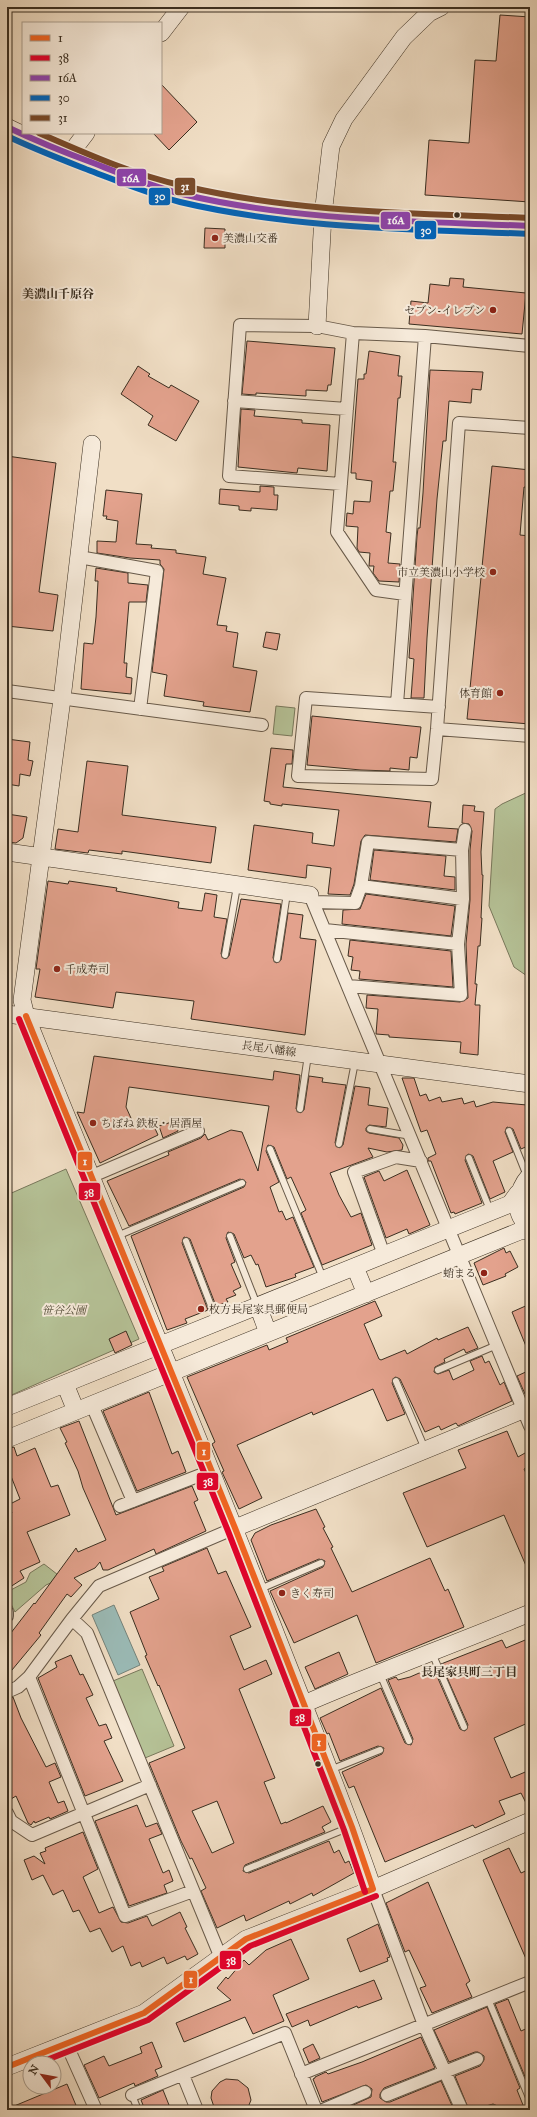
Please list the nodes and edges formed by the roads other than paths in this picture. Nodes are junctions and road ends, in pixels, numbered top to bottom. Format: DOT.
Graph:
graph roads {
  1 [pos="181,7"];
  2 [pos="441,7"];
  3 [pos="162,32"];
  4 [pos="7,127"];
  5 [pos="22,133"];
  6 [pos="23,134"];
  7 [pos="85,134"];
  8 [pos="70,154"];
  9 [pos="323,215"];
  10 [pos="530,226"];
  11 [pos="317,326"];
  12 [pos="353,333"];
  13 [pos="425,336"];
  14 [pos="530,346"];
  15 [pos="234,401"];
  16 [pos="347,409"];
  17 [pos="530,428"];
  18 [pos="92,444"];
  19 [pos="341,484"];
  20 [pos="79,557"];
  21 [pos="405,594"];
  22 [pos="7,691"];
  23 [pos="62,699"];
  24 [pos="397,704"];
  25 [pos="439,707"];
  26 [pos="140,709"];
  27 [pos="262,725"];
  28 [pos="437,729"];
  29 [pos="530,736"];
  30 [pos="465,830"];
  31 [pos="462,850"];
  32 [pos="7,852"];
  33 [pos="41,857"];
  34 [pos="237,884"];
  35 [pos="361,886"];
  36 [pos="288,891"];
  37 [pos="312,898"];
  38 [pos="463,899"];
  39 [pos="325,930"];
  40 [pos="458,944"];
  41 [pos="225,955"];
  42 [pos="277,959"];
  43 [pos="348,986"];
  44 [pos="7,1014"];
  45 [pos="26,1016"];
  46 [pos="308,1054"];
  47 [pos="355,1061"];
  48 [pos="381,1064"];
  49 [pos="530,1084"];
  50 [pos="300,1109"];
  51 [pos="370,1129"];
  52 [pos="198,1131"];
  53 [pos="509,1131"];
  54 [pos="410,1136"];
  55 [pos="339,1144"];
  56 [pos="270,1149"];
  57 [pos="469,1158"];
  58 [pos="421,1161"];
  59 [pos="90,1177"];
  60 [pos="529,1177"];
  61 [pos="242,1183"];
  62 [pos="518,1193"];
  63 [pos="490,1212"];
  64 [pos="530,1227"];
  65 [pos="449,1229"];
  66 [pos="530,1231"];
  67 [pos="230,1236"];
  68 [pos="115,1237"];
  69 [pos="186,1241"];
  70 [pos="384,1256"];
  71 [pos="460,1256"];
  72 [pos="355,1267"];
  73 [pos="324,1280"];
  74 [pos="366,1294"];
  75 [pos="258,1306"];
  76 [pos="218,1322"];
  77 [pos="268,1333"];
  78 [pos="496,1345"];
  79 [pos="160,1346"];
  80 [pos="438,1370"];
  81 [pos="171,1373"];
  82 [pos="396,1381"];
  83 [pos="65,1384"];
  84 [pos="92,1405"];
  85 [pos="7,1407"];
  86 [pos="527,1408"];
  87 [pos="76,1411"];
  88 [pos="530,1426"];
  89 [pos="7,1439"];
  90 [pos="425,1450"];
  91 [pos="211,1471"];
  92 [pos="133,1501"];
  93 [pos="120,1506"];
  94 [pos="235,1528"];
  95 [pos="321,1562"];
  96 [pos="259,1590"];
  97 [pos="7,1612"];
  98 [pos="530,1613"];
  99 [pos="7,1616"];
  100 [pos="72,1619"];
  101 [pos="432,1653"];
  102 [pos="378,1672"];
  103 [pos="28,1677"];
  104 [pos="7,1692"];
  105 [pos="304,1704"];
  106 [pos="464,1727"];
  107 [pos="409,1741"];
  108 [pos="380,1750"];
  109 [pos="329,1770"];
  110 [pos="150,1785"];
  111 [pos="7,1813"];
  112 [pos="83,1813"];
  113 [pos="530,1821"];
  114 [pos="352,1827"];
  115 [pos="247,1868"];
  116 [pos="373,1889"];
  117 [pos="193,1891"];
  118 [pos="221,1958"];
  119 [pos="530,1982"];
  120 [pos="488,1999"];
  121 [pos="424,2024"];
  122 [pos="66,2043"];
  123 [pos="477,2059"];
  124 [pos="7,2067"];
  125 [pos="444,2072"];
  126 [pos="301,2074"];
  127 [pos="183,2075"];
  128 [pos="365,2092"];
  129 [pos="132,2095"];
  130 [pos="387,2095"];
  131 [pos="530,2100"];
  132 [pos="96,2110"];
  133 [pos="138,2110"];
  134 [pos="196,2110"];
  135 [pos="316,2110"];
  136 [pos="323,2110"];
  137 [pos="462,2110"];
  1 -- 3 [label="street"];
  2 -- 9 [label="street"];
  4 -- 5 [label="street"];
  6 -- 8 [label="street"];
  7 -- 8 [label="street"];
  8 -- 9 [label="street"];
  9 -- 10 [label="street"];
  9 -- 11 [label="street"];
  11 -- 12 [label="street"];
  11 -- 15 [label="street"];
  12 -- 13 [label="street"];
  12 -- 16 [label="street"];
  13 -- 14 [label="street"];
  13 -- 21 [label="street"];
  15 -- 16 [label="street"];
  15 -- 19 [label="street"];
  16 -- 19 [label="street"];
  17 -- 25 [label="street"];
  18 -- 20 [label="street"];
  19 -- 21 [label="street"];
  20 -- 23 [label="street"];
  20 -- 26 [label="street"];
  21 -- 24 [label="street"];
  22 -- 23 [label="street"];
  23 -- 26 [label="street"];
  23 -- 33 [label="street"];
  24 -- 25 [label="street"];
  24 -- 28 [label="street"];
  25 -- 28 [label="street"];
  26 -- 27 [label="street"];
  28 -- 29 [label="street"];
  30 -- 31 [label="street"];
  31 -- 35 [label="street"];
  31 -- 38 [label="street"];
  32 -- 33 [label="street"];
  33 -- 34 [label="street"];
  33 -- 45 [label="street"];
  34 -- 36 [label="street"];
  34 -- 41 [label="lane"];
  35 -- 37 [label="street"];
  35 -- 38 [label="street"];
  36 -- 37 [label="street"];
  36 -- 42 [label="lane"];
  37 -- 39 [label="street"];
  38 -- 40 [label="street"];
  39 -- 40 [label="street"];
  39 -- 43 [label="street"];
  40 -- 43 [label="street"];
  43 -- 48 [label="street"];
  44 -- 45 [label="street, 長尾八幡線"];
  45 -- 46 [label="street, 長尾八幡線"];
  45 -- 59 [label="street"];
  46 -- 47 [label="street, 長尾八幡線"];
  46 -- 50 [label="lane"];
  47 -- 48 [label="street, 長尾八幡線"];
  47 -- 55 [label="lane"];
  48 -- 49 [label="street, 長尾八幡線"];
  48 -- 54 [label="street"];
  51 -- 54 [label="lane"];
  52 -- 59 [label="street"];
  53 -- 60 [label="lane"];
  54 -- 58 [label="street"];
  56 -- 73 [label="lane"];
  57 -- 63 [label="lane"];
  58 -- 65 [label="street"];
  58 -- 70 [label="street"];
  59 -- 68 [label="street"];
  60 -- 62 [label="street"];
  61 -- 68 [label="lane"];
  62 -- 63 [label="street"];
  62 -- 64 [label="street"];
  63 -- 65 [label="street"];
  65 -- 70 [label="street"];
  65 -- 71 [label="street"];
  66 -- 71 [label="street"];
  67 -- 75 [label="lane"];
  68 -- 79 [label="street"];
  69 -- 76 [label="lane"];
  70 -- 72 [label="street"];
  71 -- 74 [label="street"];
  71 -- 78 [label="street"];
  72 -- 73 [label="street"];
  72 -- 74 [label="street"];
  73 -- 75 [label="street"];
  74 -- 77 [label="street"];
  75 -- 76 [label="street"];
  75 -- 77 [label="street"];
  76 -- 79 [label="street"];
  77 -- 81 [label="street"];
  78 -- 80 [label="lane"];
  78 -- 86 [label="street"];
  79 -- 81 [label="street"];
  79 -- 83 [label="street"];
  81 -- 84 [label="street"];
  81 -- 91 [label="street"];
  82 -- 90 [label="lane"];
  83 -- 85 [label="street"];
  83 -- 87 [label="street"];
  84 -- 87 [label="street"];
  84 -- 92 [label="street"];
  86 -- 88 [label="street"];
  86 -- 90 [label="street"];
  87 -- 89 [label="street"];
  90 -- 94 [label="street"];
  91 -- 92 [label="street"];
  91 -- 94 [label="street"];
  92 -- 93 [label="street"];
  94 -- 96 [label="street"];
  94 -- 100 [label="street"];
  95 -- 96 [label="lane"];
  96 -- 105 [label="street"];
  97 -- 99 [label="street"];
  98 -- 101 [label="street"];
  100 -- 103 [label="street"];
  100 -- 110 [label="street"];
  101 -- 102 [label="street"];
  101 -- 106 [label="lane"];
  102 -- 105 [label="street"];
  102 -- 107 [label="lane"];
  103 -- 104 [label="street"];
  103 -- 112 [label="street"];
  105 -- 109 [label="street"];
  108 -- 109 [label="lane"];
  109 -- 114 [label="street"];
  110 -- 112 [label="street"];
  110 -- 117 [label="street"];
  111 -- 112 [label="street"];
  112 -- 117 [label="street"];
  113 -- 116 [label="street"];
  114 -- 115 [label="lane"];
  114 -- 116 [label="street"];
  116 -- 118 [label="street"];
  116 -- 121 [label="street"];
  117 -- 118 [label="street"];
  118 -- 122 [label="street"];
  119 -- 120 [label="street"];
  120 -- 121 [label="street"];
  120 -- 131 [label="lane"];
  121 -- 125 [label="street"];
  121 -- 126 [label="street"];
  122 -- 124 [label="street"];
  122 -- 132 [label="street"];
  123 -- 125 [label="street"];
  125 -- 130 [label="street"];
  125 -- 137 [label="street"];
  126 -- 127 [label="street"];
  126 -- 135 [label="street"];
  127 -- 129 [label="street"];
  127 -- 134 [label="street"];
  128 -- 136 [label="street"];
  129 -- 133 [label="lane"];
}
